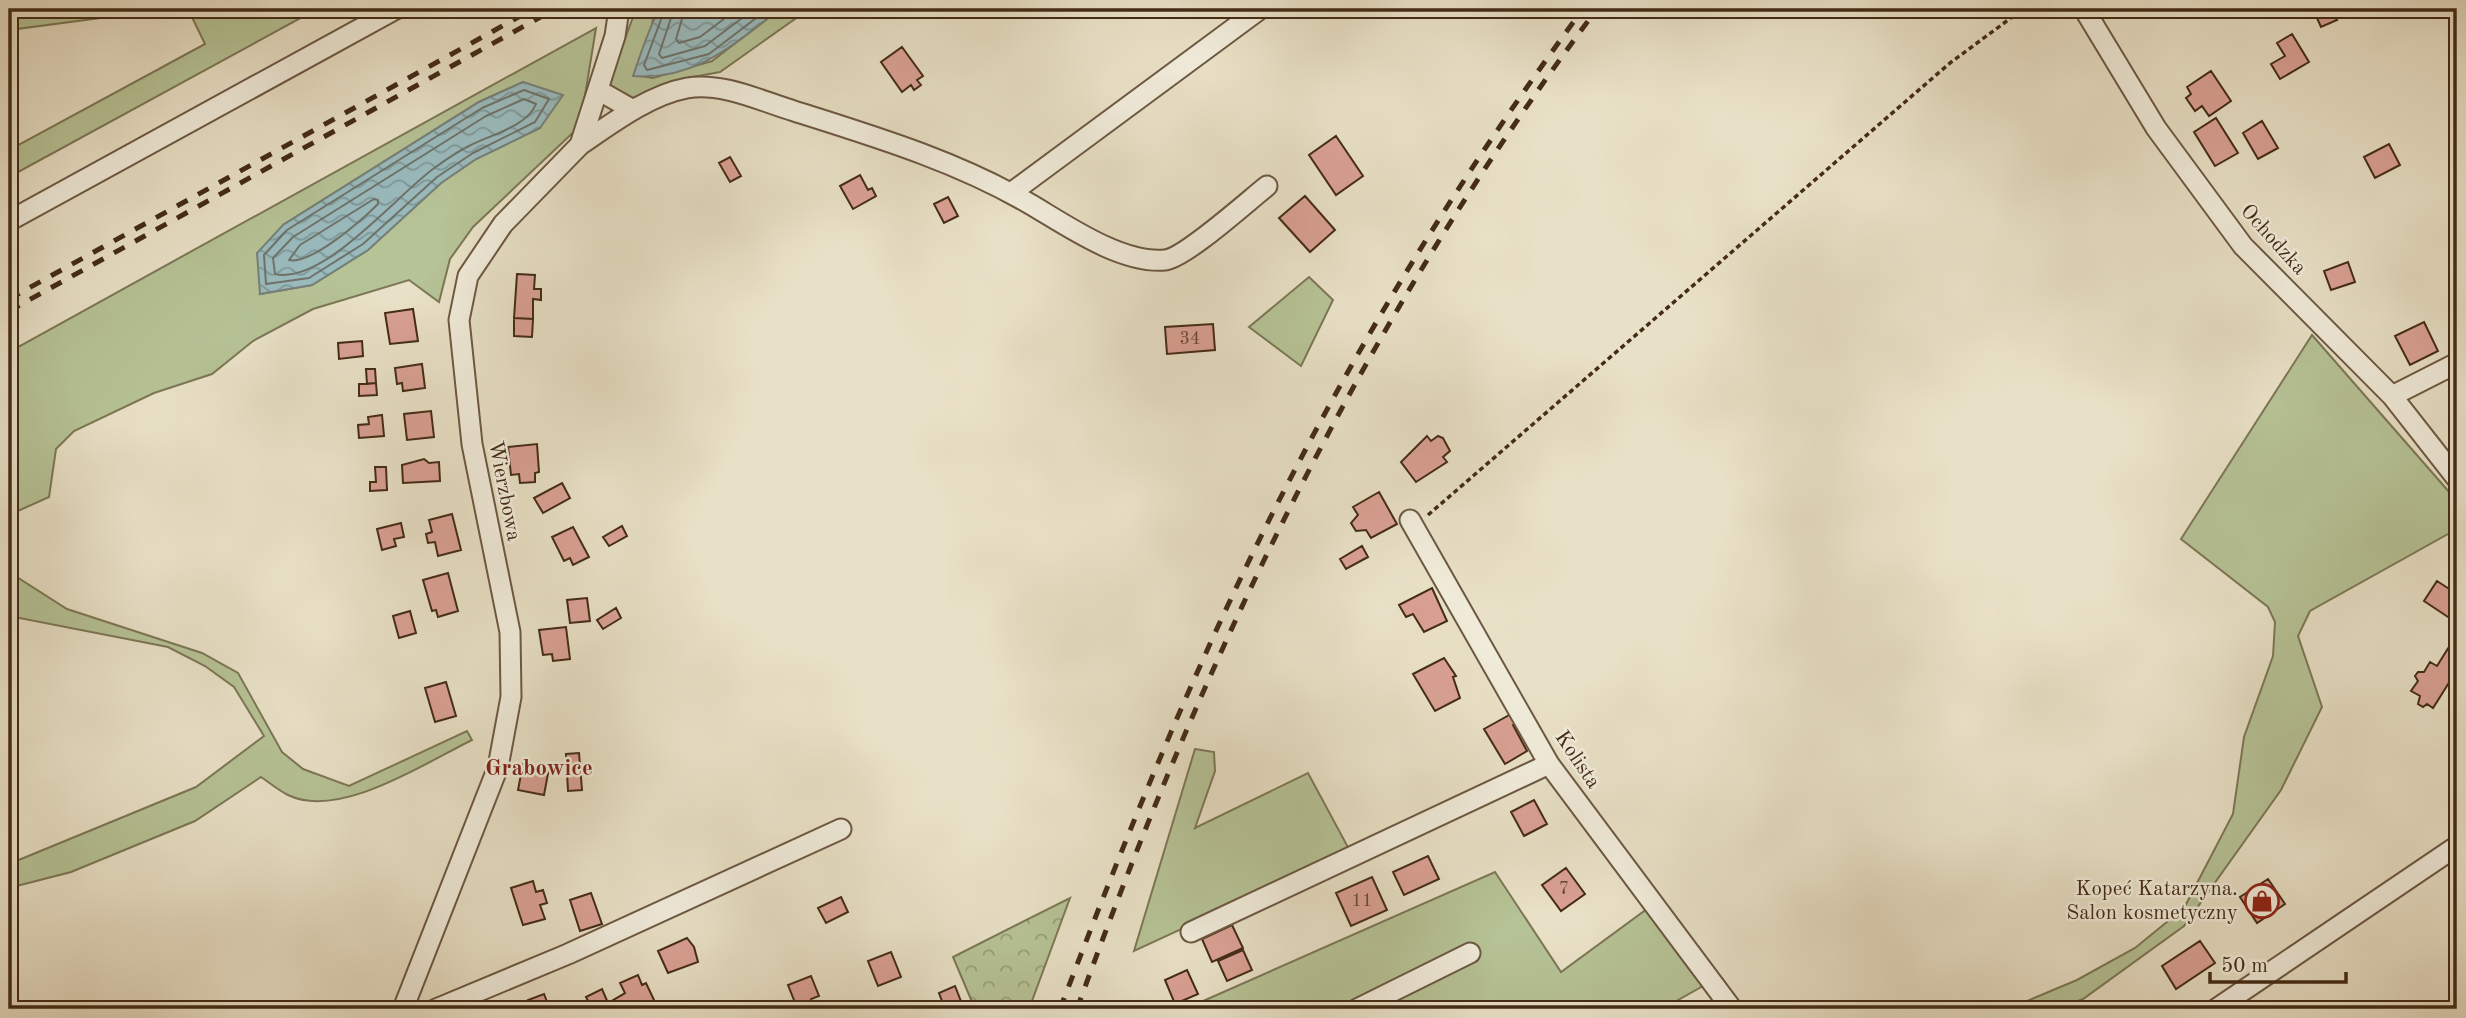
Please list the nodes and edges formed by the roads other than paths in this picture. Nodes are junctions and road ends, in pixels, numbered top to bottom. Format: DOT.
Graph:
graph roads {
  1 [pos="396,9"];
  2 [pos="619,9"];
  3 [pos="1260,9"];
  4 [pos="2084,9"];
  5 [pos="598,90"];
  6 [pos="633,110"];
  7 [pos="580,145"];
  8 [pos="1267,186"];
  9 [pos="1011,193"];
  10 [pos="9,221"];
  11 [pos="2457,363"];
  12 [pos="2392,396"];
  13 [pos="2457,480"];
  14 [pos="1412,523"];
  15 [pos="1549,764"];
  16 [pos="841,828"];
  17 [pos="2457,846"];
  18 [pos="1191,932"];
  19 [pos="1469,953"];
  20 [pos="403,1009"];
  21 [pos="436,1009"];
  22 [pos="1357,1009"];
  23 [pos="1732,1009"];
  24 [pos="2216,1009"];
  1 -- 10 [label="street"];
  2 -- 5 [label="street, Wierzbowa"];
  3 -- 9 [label="street"];
  4 -- 12 [label="street, Ochodzka"];
  5 -- 6 [label="street"];
  5 -- 7 [label="street, Wierzbowa"];
  6 -- 7 [label="street"];
  6 -- 9 [label="street"];
  7 -- 20 [label="street, Wierzbowa"];
  8 -- 9 [label="street"];
  11 -- 12 [label="street"];
  12 -- 13 [label="street, Ochodzka"];
  14 -- 15 [label="street, Kolista"];
  15 -- 18 [label="street"];
  15 -- 23 [label="street, Kolista"];
  16 -- 21 [label="street"];
  17 -- 24 [label="street"];
  19 -- 22 [label="street"];
}
